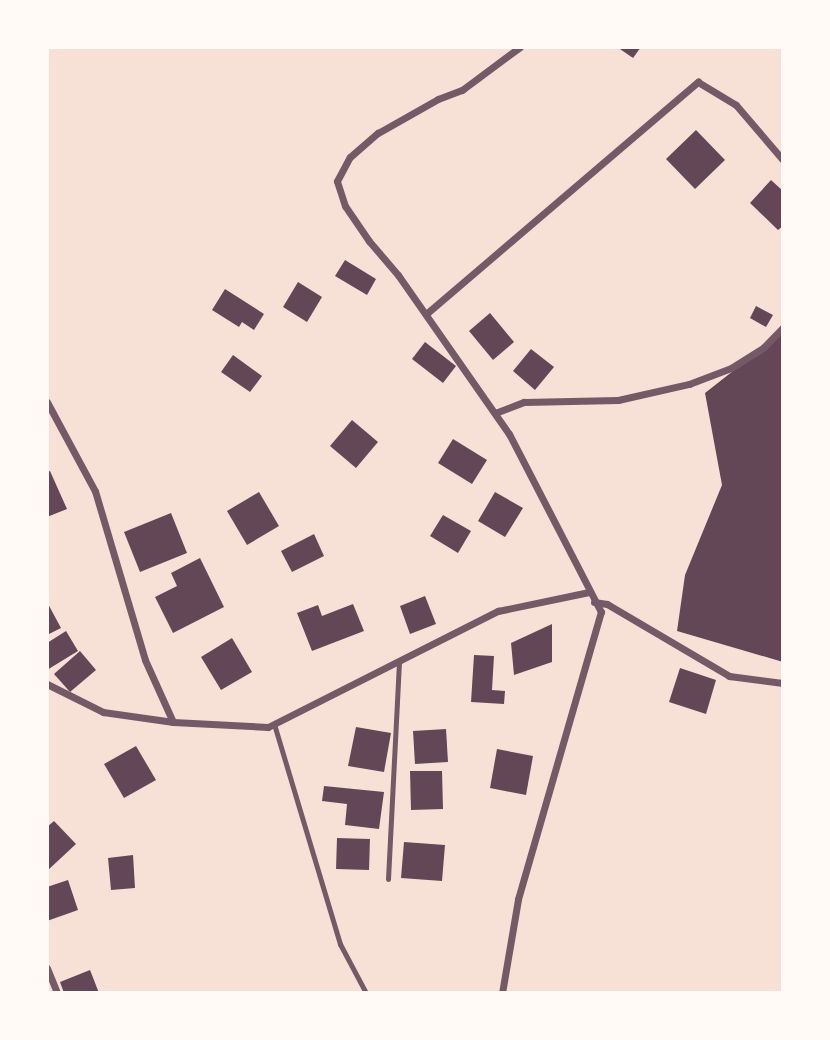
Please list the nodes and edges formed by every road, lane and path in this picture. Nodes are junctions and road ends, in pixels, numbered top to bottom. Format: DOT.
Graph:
graph roads {
  1 [pos="520,47"];
  2 [pos="783,160"];
  3 [pos="426,314"];
  4 [pos="783,327"];
  5 [pos="47,402"];
  6 [pos="495,413"];
  7 [pos="589,592"];
  8 [pos="594,601"];
  9 [pos="399,662"];
  10 [pos="783,683"];
  11 [pos="47,684"];
  12 [pos="173,722"];
  13 [pos="274,724"];
  14 [pos="388,879"];
  15 [pos="47,968"];
  16 [pos="57,993"];
  17 [pos="366,993"];
  18 [pos="502,993"];
  1 -- 3 [label="street"];
  2 -- 3 [label="street"];
  3 -- 6 [label="street"];
  4 -- 6 [label="street"];
  5 -- 12 [label="street"];
  6 -- 7 [label="street"];
  7 -- 8 [label="street"];
  7 -- 9 [label="street"];
  8 -- 10 [label="street"];
  8 -- 18 [label="street"];
  9 -- 13 [label="street"];
  9 -- 14 [label="lane"];
  11 -- 12 [label="street"];
  12 -- 13 [label="street"];
  13 -- 17 [label="lane"];
  15 -- 16 [label="street"];
}
